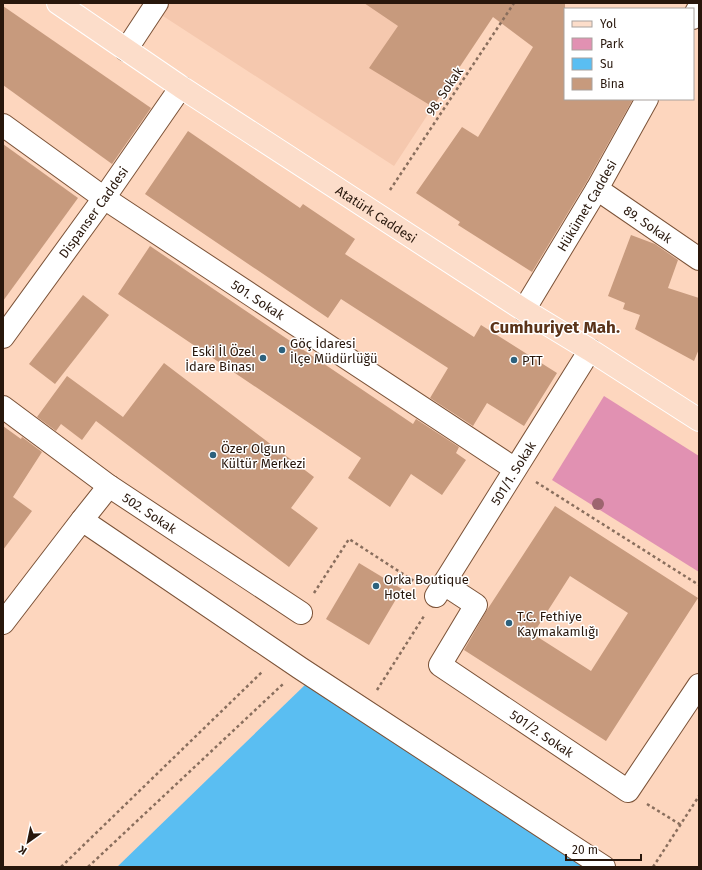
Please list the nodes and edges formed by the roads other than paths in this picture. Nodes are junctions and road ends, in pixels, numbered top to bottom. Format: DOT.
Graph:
graph roads {
  1 [pos="58,3"];
  2 [pos="157,3"];
  3 [pos="699,7"];
  4 [pos="694,16"];
  5 [pos="126,50"];
  6 [pos="181,87"];
  7 [pos="647,100"];
  8 [pos="3,125"];
  9 [pos="597,189"];
  10 [pos="104,198"];
  11 [pos="699,259"];
  12 [pos="524,310"];
  13 [pos="3,336"];
  14 [pos="590,350"];
  15 [pos="3,408"];
  16 [pos="699,420"];
  17 [pos="515,469"];
  18 [pos="109,486"];
  19 [pos="82,520"];
  20 [pos="440,590"];
  21 [pos="301,613"];
  22 [pos="3,623"];
  23 [pos="699,685"];
  24 [pos="604,867"];
  1 -- 5 [label="main road, Atatürk Caddesi"];
  2 -- 5 [label="street"];
  3 -- 4 [label="street"];
  5 -- 6 [label="main road, Atatürk Caddesi"];
  6 -- 10 [label="street, Dispanser Caddesi"];
  6 -- 12 [label="main road, Atatürk Caddesi"];
  7 -- 9 [label="street, Hükümet Caddesi"];
  8 -- 10 [label="street, 501. Sokak"];
  9 -- 11 [label="street, 89. Sokak"];
  9 -- 12 [label="street, Hükümet Caddesi"];
  10 -- 13 [label="street, Dispanser Caddesi"];
  10 -- 17 [label="street, 501. Sokak"];
  12 -- 14 [label="main road, Atatürk Caddesi"];
  14 -- 16 [label="main road, Atatürk Caddesi"];
  14 -- 17 [label="street, 501/1. Sokak"];
  15 -- 18 [label="street, 502. Sokak"];
  17 -- 20 [label="street, 501/1. Sokak"];
  18 -- 19 [label="street"];
  18 -- 21 [label="street, 502. Sokak"];
  19 -- 22 [label="street"];
  19 -- 24 [label="street"];
  20 -- 23 [label="street, 501/2. Sokak"];
}
